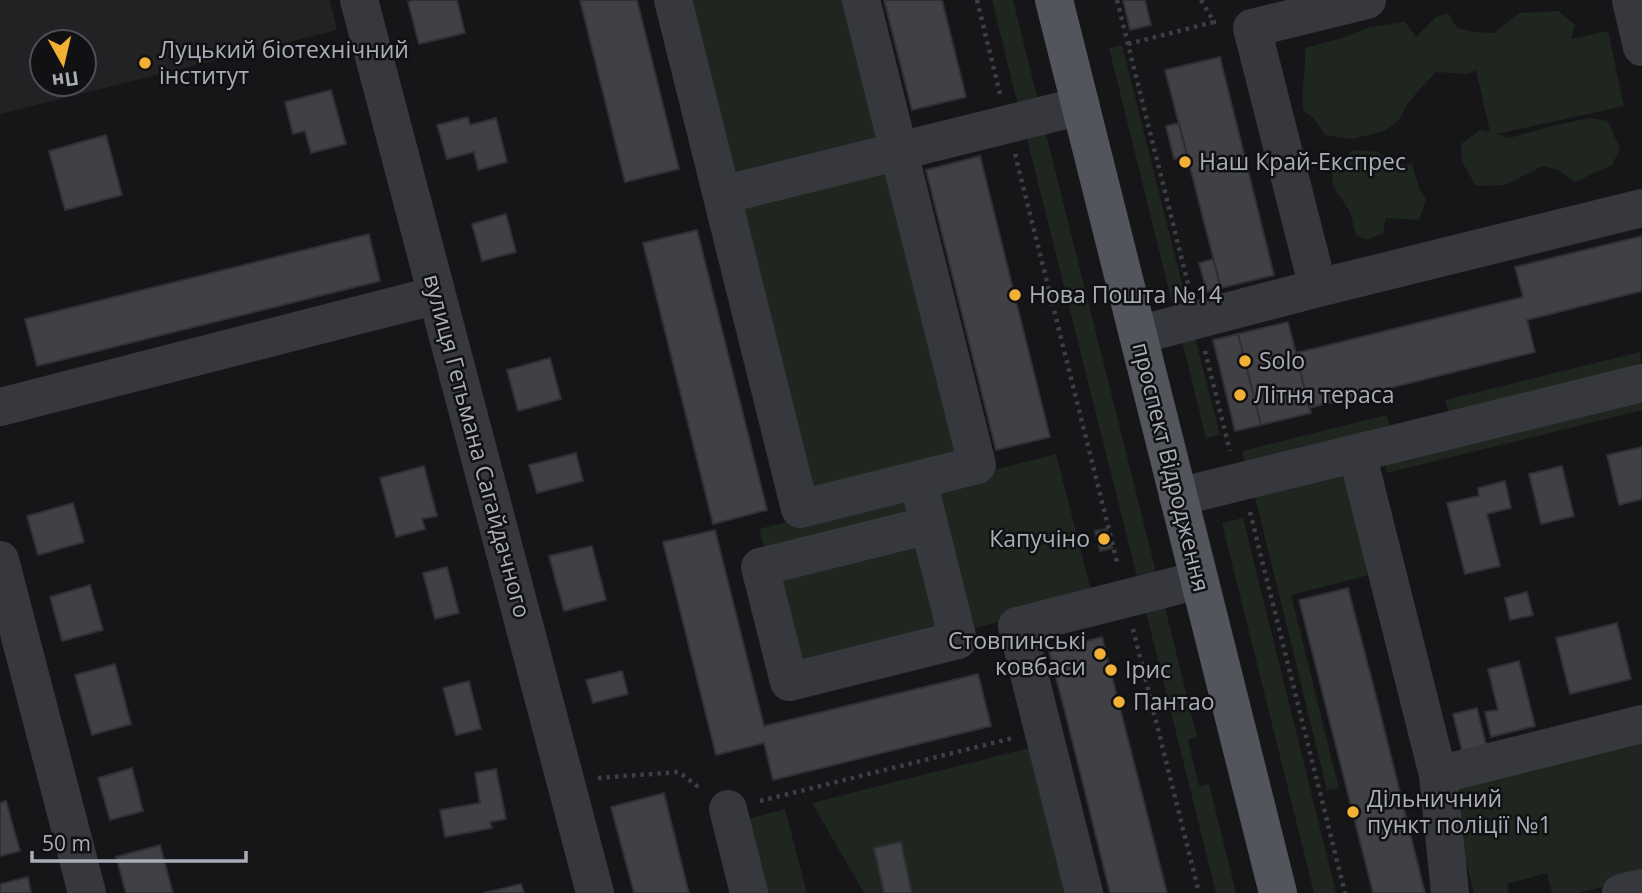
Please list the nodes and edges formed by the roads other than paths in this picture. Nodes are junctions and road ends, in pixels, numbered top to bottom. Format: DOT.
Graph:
graph roads {
  1 [pos="359,0"];
  2 [pos="673,0"];
  3 [pos="861,0"];
  4 [pos="1054,0"];
  5 [pos="1367,0"];
  6 [pos="1632,0"];
  7 [pos="1642,47"];
  8 [pos="1081,106"];
  9 [pos="899,151"];
  10 [pos="722,195"];
  11 [pos="1642,208"];
  12 [pos="1318,288"];
  13 [pos="438,295"];
  14 [pos="1138,335"];
  15 [pos="1642,383"];
  16 [pos="0,407"];
  17 [pos="1357,453"];
  18 [pos="918,480"];
  19 [pos="1178,497"];
  20 [pos="929,525"];
  21 [pos="0,559"];
  22 [pos="1199,580"];
  23 [pos="1642,724"];
  24 [pos="1438,775"];
  25 [pos="728,809"];
  26 [pos="1642,888"];
  27 [pos="87,893"];
  28 [pos="596,893"];
  29 [pos="749,893"];
  30 [pos="1084,893"];
  31 [pos="1278,893"];
  32 [pos="1450,893"];
  33 [pos="1621,893"];
  1 -- 13 [label="street, вулиця Гетьмана Сагайдачного"];
  2 -- 10 [label="street"];
  3 -- 9 [label="street"];
  4 -- 8 [label="main road, проспект Відродження"];
  5 -- 12 [label="street"];
  6 -- 7 [label="street"];
  8 -- 9 [label="street"];
  8 -- 14 [label="main road, проспект Відродження"];
  9 -- 10 [label="street"];
  9 -- 18 [label="street"];
  10 -- 18 [label="street"];
  11 -- 12 [label="street"];
  12 -- 14 [label="street"];
  13 -- 16 [label="street"];
  13 -- 28 [label="street, вулиця Гетьмана Сагайдачного"];
  14 -- 19 [label="main road, проспект Відродження"];
  15 -- 17 [label="street"];
  17 -- 19 [label="street"];
  17 -- 24 [label="street"];
  18 -- 20 [label="street"];
  19 -- 22 [label="main road, проспект Відродження"];
  20 -- 20 [label="street"];
  21 -- 27 [label="street"];
  22 -- 30 [label="street"];
  22 -- 31 [label="main road, проспект Відродження"];
  23 -- 24 [label="street"];
  24 -- 32 [label="street"];
  25 -- 29 [label="street"];
  26 -- 33 [label="street"];
}
